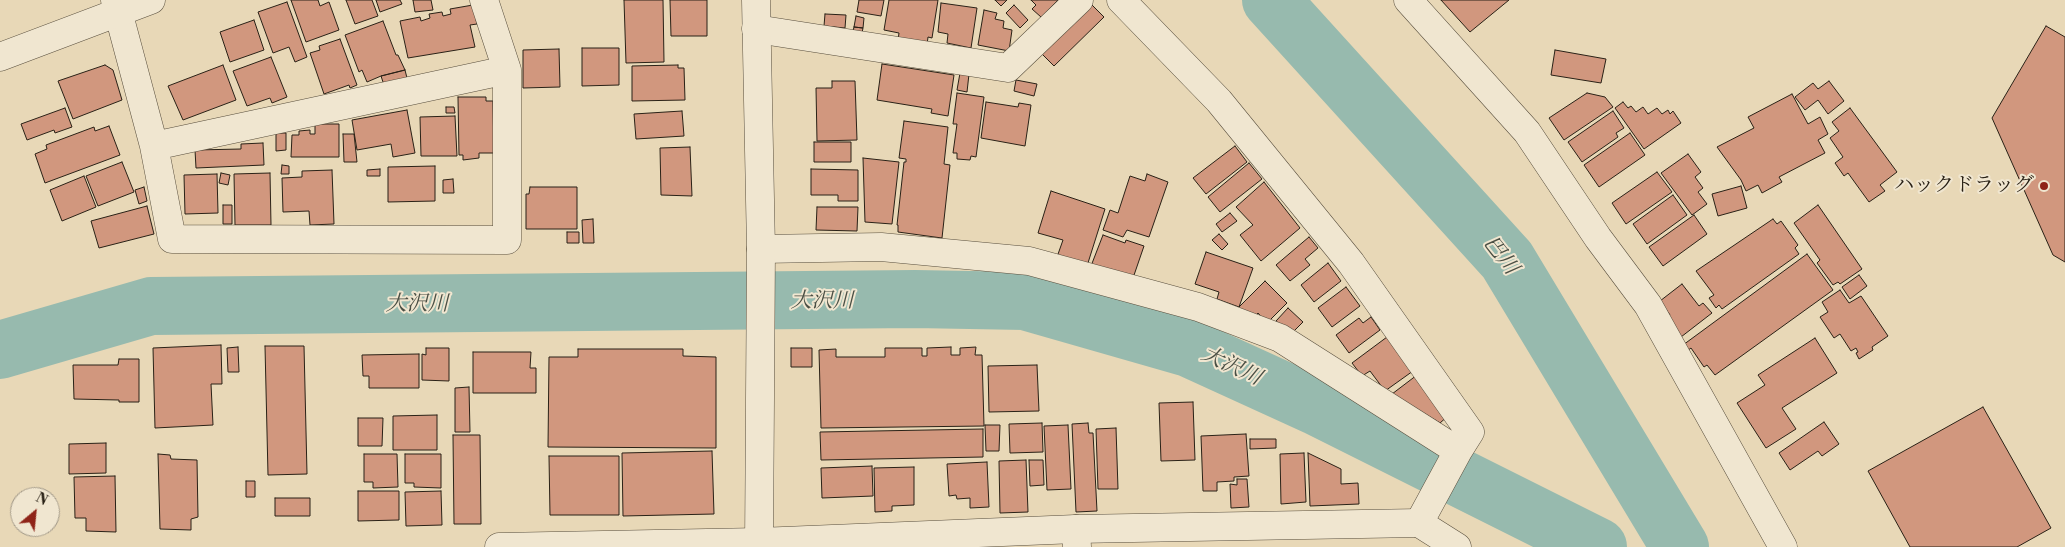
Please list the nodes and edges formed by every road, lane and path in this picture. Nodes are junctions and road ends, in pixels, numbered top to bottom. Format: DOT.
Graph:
graph roads {
  1 [pos="151,0"];
  2 [pos="484,0"];
  3 [pos="756,0"];
  4 [pos="1079,0"];
  5 [pos="1122,0"];
  6 [pos="1408,0"];
  7 [pos="117,6"];
  8 [pos="756,29"];
  9 [pos="0,57"];
  10 [pos="507,70"];
  11 [pos="154,146"];
  12 [pos="761,254"];
  13 [pos="1458,451"];
  14 [pos="1424,516"];
  15 [pos="1076,538"];
  16 [pos="759,545"];
  17 [pos="553,546"];
  18 [pos="498,547"];
  19 [pos="1457,547"];
  20 [pos="1783,547"];
  1 -- 7 [label="street"];
  2 -- 10 [label="street"];
  3 -- 8 [label="street"];
  4 -- 8 [label="street"];
  5 -- 13 [label="street"];
  6 -- 20 [label="street"];
  7 -- 9 [label="street"];
  7 -- 11 [label="street"];
  8 -- 12 [label="street"];
  10 -- 11 [label="street"];
  10 -- 11 [label="street"];
  12 -- 13 [label="street"];
  12 -- 16 [label="street"];
  13 -- 14 [label="street"];
  14 -- 15 [label="street"];
  14 -- 19 [label="street"];
  15 -- 16 [label="street"];
  16 -- 17 [label="street"];
  17 -- 18 [label="street"];
}
